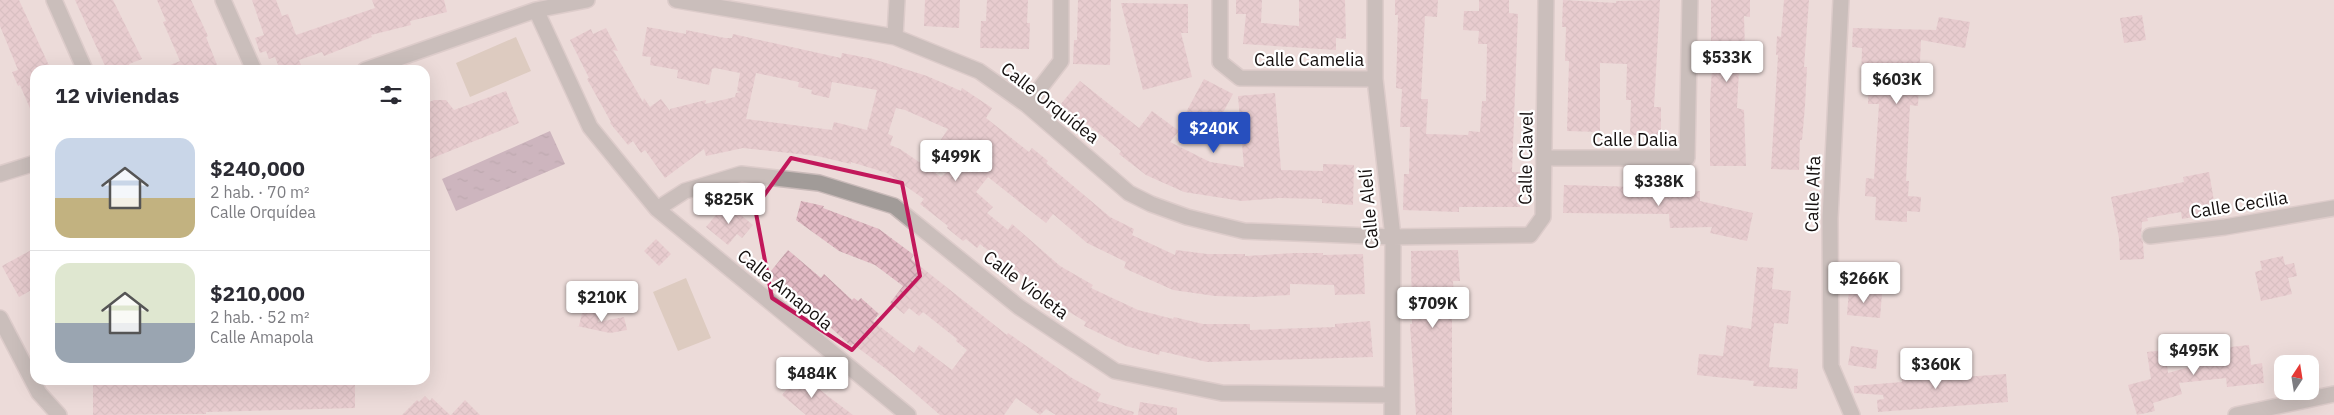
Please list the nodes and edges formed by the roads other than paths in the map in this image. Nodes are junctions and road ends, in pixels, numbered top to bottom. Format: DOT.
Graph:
graph roads {
  1 [pos="54,0"];
  2 [pos="223,0"];
  3 [pos="587,0"];
  4 [pos="676,0"];
  5 [pos="897,0"];
  6 [pos="1061,0"];
  7 [pos="1220,0"];
  8 [pos="1375,0"];
  9 [pos="1546,0"];
  10 [pos="1690,0"];
  11 [pos="1841,0"];
  12 [pos="536,10"];
  13 [pos="895,37"];
  14 [pos="83,65"];
  15 [pos="252,65"];
  16 [pos="379,65"];
  17 [pos="1375,79"];
  18 [pos="1027,105"];
  19 [pos="1545,158"];
  20 [pos="30,165"];
  21 [pos="0,174"];
  22 [pos="2334,208"];
  23 [pos="657,209"];
  24 [pos="2150,236"];
  25 [pos="1392,237"];
  26 [pos="0,318"];
  27 [pos="30,375"];
  28 [pos="35,385"];
  29 [pos="2334,394"];
  30 [pos="1392,395"];
  31 [pos="59,415"];
  32 [pos="908,415"];
  33 [pos="1392,415"];
  34 [pos="1852,415"];
  35 [pos="2236,415"];
  1 -- 14 [label="street"];
  2 -- 15 [label="street"];
  3 -- 12 [label="street"];
  4 -- 13 [label="street, Calle Orquídea"];
  5 -- 13 [label="street"];
  6 -- 18 [label="street"];
  7 -- 17 [label="street, Calle Camelia"];
  8 -- 17 [label="street, Calle Alelí"];
  9 -- 19 [label="street, Calle Clavel"];
  10 -- 19 [label="street, Calle Dalia"];
  11 -- 34 [label="street, Calle Alfa"];
  12 -- 16 [label="street"];
  12 -- 23 [label="street, Calle Amapola"];
  13 -- 18 [label="street, Calle Orquídea"];
  17 -- 25 [label="street, Calle Alelí"];
  18 -- 25 [label="street, Calle Orquídea"];
  19 -- 25 [label="street, Calle Clavel"];
  20 -- 21 [label="street"];
  22 -- 24 [label="street, Calle Cecilia"];
  23 -- 30 [label="street, Calle Violeta"];
  23 -- 32 [label="street, Calle Amapola"];
  25 -- 30 [label="street, Calle Alelí"];
  26 -- 27 [label="street"];
  28 -- 31 [label="street"];
  29 -- 35 [label="street"];
  30 -- 33 [label="street, Calle Alelí"];
}
